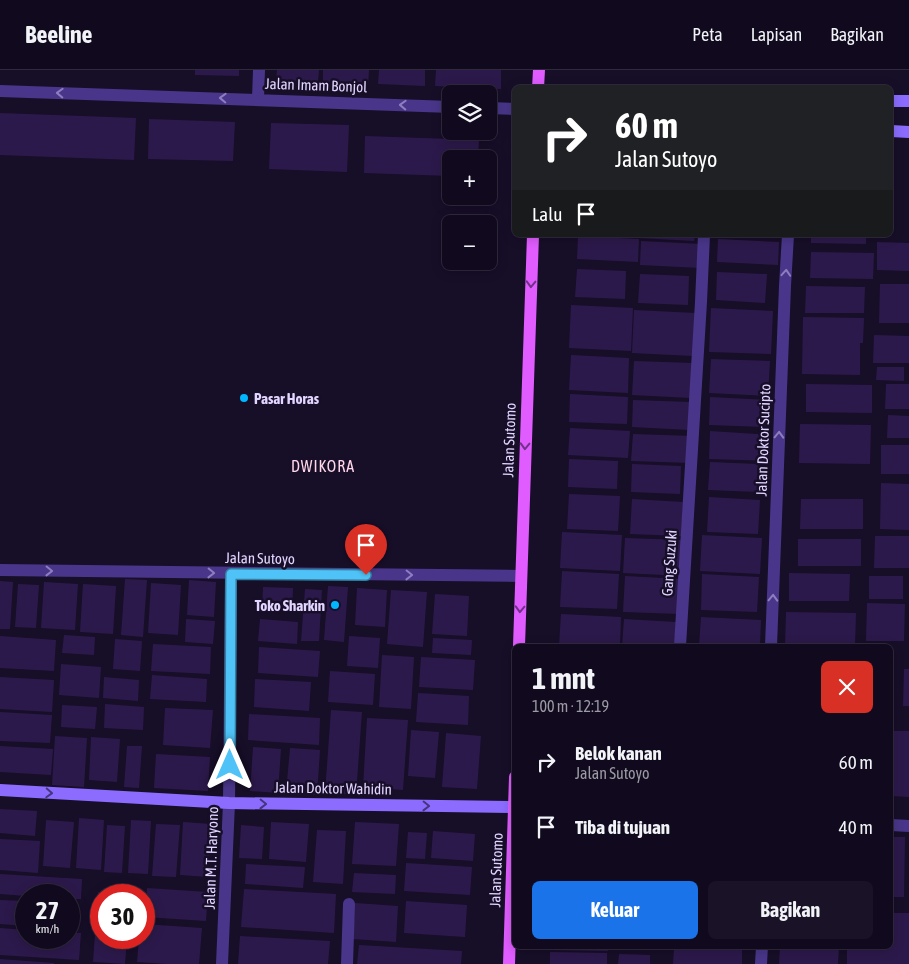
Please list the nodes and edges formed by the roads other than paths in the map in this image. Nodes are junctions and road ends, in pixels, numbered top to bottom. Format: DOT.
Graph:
graph roads {
  1 [pos="259,70"];
  2 [pos="539,70"];
  3 [pos="538,85"];
  4 [pos="0,92"];
  5 [pos="258,99"];
  6 [pos="893,101"];
  7 [pos="909,102"];
  8 [pos="442,107"];
  9 [pos="497,108"];
  10 [pos="512,109"];
  11 [pos="893,131"];
  12 [pos="909,132"];
  13 [pos="533,237"];
  14 [pos="704,237"];
  15 [pos="788,237"];
  16 [pos="0,570"];
  17 [pos="231,574"];
  18 [pos="520,576"];
  19 [pos="519,644"];
  20 [pos="680,644"];
  21 [pos="771,644"];
  22 [pos="0,790"];
  23 [pos="229,803"];
  24 [pos="512,807"];
  25 [pos="893,825"];
  26 [pos="909,826"];
  27 [pos="512,886"];
  28 [pos="350,904"];
  29 [pos="762,949"];
  30 [pos="222,964"];
  31 [pos="347,964"];
  32 [pos="509,964"];
  33 [pos="761,964"];
  1 -- 5 [label="street"];
  2 -- 3 [label="main road"];
  5 -- 4 [label="street, Jalan Imam Bonjol, one-way"];
  8 -- 5 [label="street, Jalan Imam Bonjol, one-way"];
  6 -- 7 [label="street"];
  9 -- 10 [label="street"];
  11 -- 12 [label="street"];
  13 -- 18 [label="main road, Jalan Sutomo, one-way"];
  14 -- 20 [label="street, Gang Suzuki"];
  21 -- 15 [label="street, Jalan Doktor Sucipto, one-way"];
  16 -- 17 [label="street, Jalan Sutoyo, one-way"];
  17 -- 18 [label="street, Jalan Sutoyo, one-way"];
  17 -- 23 [label="street, Jalan M.T. Haryono"];
  18 -- 19 [label="main road, Jalan Sutomo, one-way"];
  22 -- 23 [label="street, Jalan Doktor Wahidin, one-way"];
  23 -- 24 [label="street, Jalan Doktor Wahidin, one-way"];
  23 -- 30 [label="street, Jalan M.T. Haryono"];
  25 -- 26 [label="street"];
  27 -- 32 [label="main road, Jalan Sutomo"];
  28 -- 31 [label="street"];
  29 -- 33 [label="street"];
}
